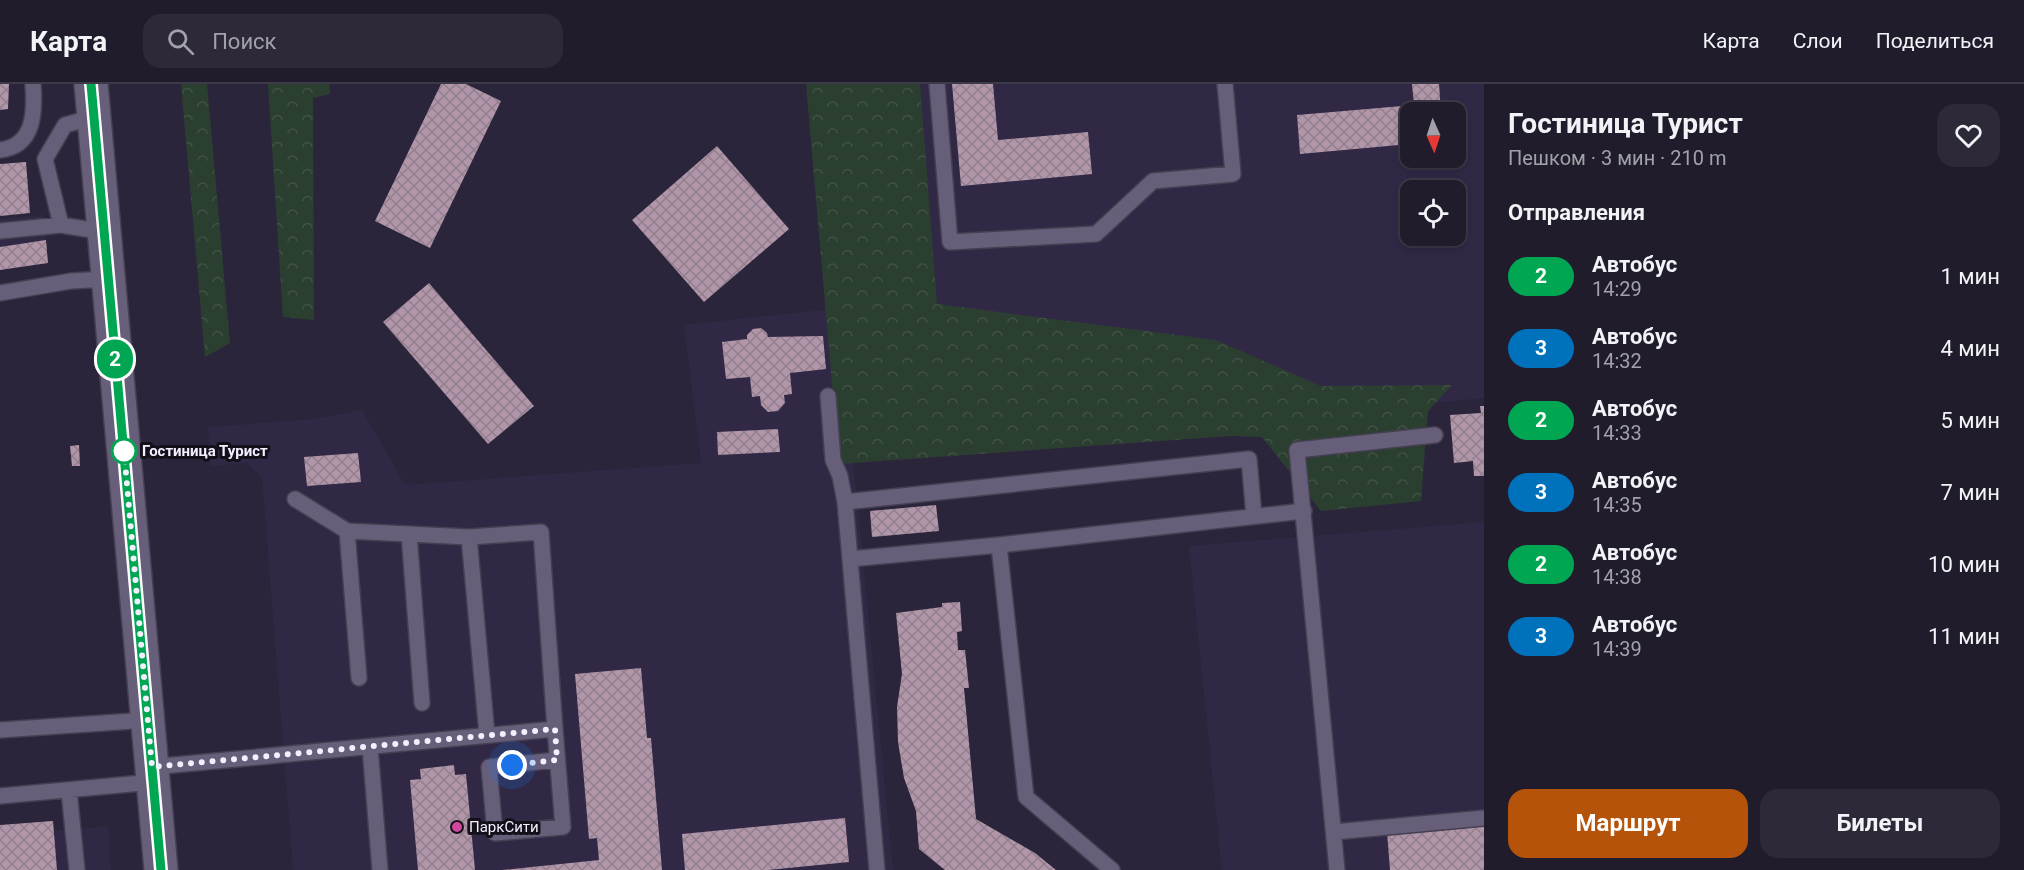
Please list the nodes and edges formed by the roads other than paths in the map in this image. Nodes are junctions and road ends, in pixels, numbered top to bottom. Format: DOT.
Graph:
graph roads {
  1 [pos="33,84"];
  2 [pos="937,84"];
  3 [pos="1225,84"];
  4 [pos="94,97"];
  5 [pos="0,150"];
  6 [pos="61,225"];
  7 [pos="0,231"];
  8 [pos="104,232"];
  9 [pos="108,279"];
  10 [pos="0,293"];
  11 [pos="828,396"];
  12 [pos="1435,435"];
  13 [pos="296,499"];
  14 [pos="845,502"];
  15 [pos="1304,511"];
  16 [pos="1254,516"];
  17 [pos="347,531"];
  18 [pos="409,534"];
  19 [pos="469,537"];
  20 [pos="999,545"];
  21 [pos="850,560"];
  22 [pos="359,678"];
  23 [pos="422,703"];
  24 [pos="148,720"];
  25 [pos="555,729"];
  26 [pos="0,730"];
  27 [pos="487,735"];
  28 [pos="370,747"];
  29 [pos="557,760"];
  30 [pos="153,774"];
  31 [pos="69,791"];
  32 [pos="0,796"];
  33 [pos="1484,818"];
  34 [pos="1334,832"];
  35 [pos="77,870"];
  36 [pos="161,870"];
  37 [pos="380,870"];
  38 [pos="877,870"];
  39 [pos="1112,870"];
  40 [pos="1336,870"];
  1 -- 5 [label="lane"];
  2 -- 3 [label="lane"];
  4 -- 6 [label="lane"];
  4 -- 8 [label="main road"];
  6 -- 7 [label="lane"];
  6 -- 8 [label="lane"];
  8 -- 9 [label="main road"];
  9 -- 10 [label="lane"];
  9 -- 24 [label="main road"];
  11 -- 14 [label="lane"];
  12 -- 15 [label="lane"];
  13 -- 17 [label="lane"];
  14 -- 16 [label="lane"];
  14 -- 21 [label="lane"];
  15 -- 16 [label="lane"];
  15 -- 34 [label="lane"];
  16 -- 20 [label="lane"];
  17 -- 18 [label="lane"];
  17 -- 22 [label="lane"];
  18 -- 19 [label="lane"];
  18 -- 23 [label="lane"];
  19 -- 25 [label="lane"];
  19 -- 27 [label="lane"];
  20 -- 21 [label="lane"];
  20 -- 39 [label="lane"];
  21 -- 38 [label="lane"];
  24 -- 26 [label="lane"];
  24 -- 30 [label="main road"];
  25 -- 27 [label="lane"];
  25 -- 29 [label="lane"];
  27 -- 28 [label="lane"];
  28 -- 30 [label="lane"];
  28 -- 37 [label="lane"];
  29 -- 29 [label="lane"];
  30 -- 31 [label="lane"];
  30 -- 36 [label="main road"];
  31 -- 32 [label="lane"];
  31 -- 35 [label="lane"];
  33 -- 34 [label="lane"];
  34 -- 40 [label="lane"];
}
